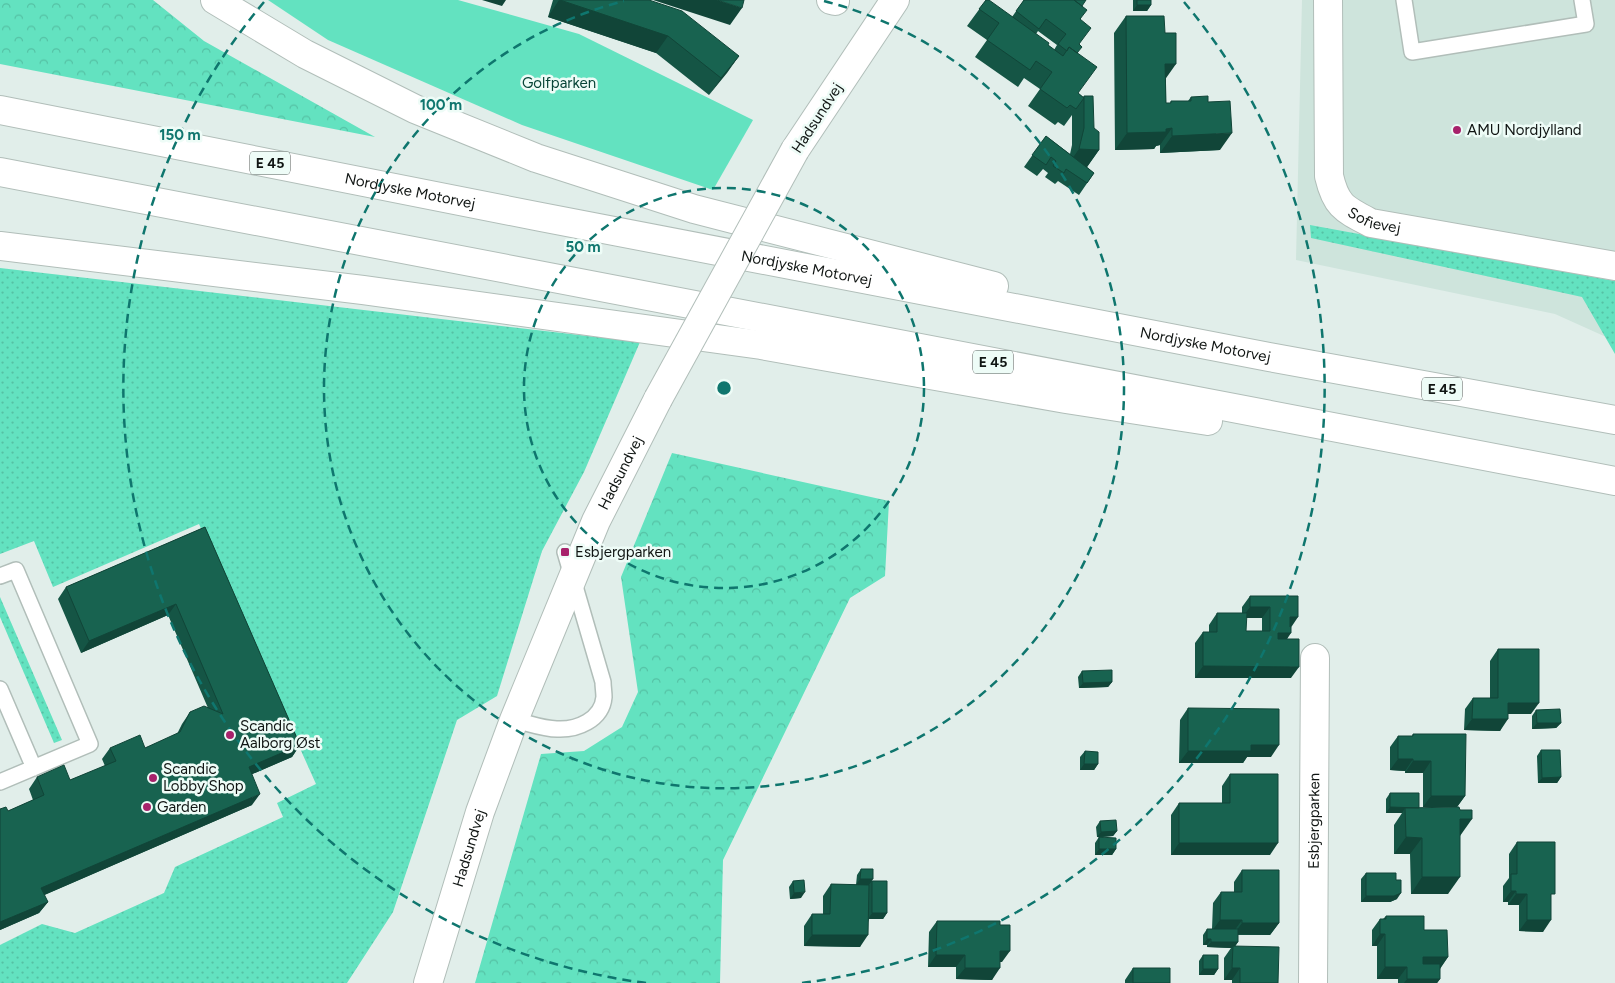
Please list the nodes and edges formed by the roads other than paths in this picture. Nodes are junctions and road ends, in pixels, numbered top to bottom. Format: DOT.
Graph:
graph roads {
  1 [pos="215,0"];
  2 [pos="896,0"];
  3 [pos="1328,0"];
  4 [pos="1404,0"];
  5 [pos="1582,0"];
  6 [pos="0,110"];
  7 [pos="0,172"];
  8 [pos="0,246"];
  9 [pos="1615,266"];
  10 [pos="1269,357"];
  11 [pos="1615,420"];
  12 [pos="1615,482"];
  13 [pos="565,552"];
  14 [pos="0,576"];
  15 [pos="1315,658"];
  16 [pos="0,689"];
  17 [pos="514,720"];
  18 [pos="34,768"];
  19 [pos="0,782"];
  20 [pos="428,983"];
  21 [pos="1313,983"];
  1 -- 10 [label="main road"];
  2 -- 17 [label="main road, Hadsundvej, bridge"];
  3 -- 9 [label="main road, Sofievej"];
  4 -- 5 [label="lane"];
  6 -- 10 [label="main road, Nordjyske Motorvej / E 45"];
  7 -- 12 [label="main road, E 45"];
  8 -- 12 [label="main road"];
  10 -- 11 [label="main road, Nordjyske Motorvej / E 45"];
  13 -- 17 [label="lane"];
  14 -- 18 [label="lane"];
  15 -- 21 [label="main road, Esbjergparken"];
  16 -- 18 [label="lane"];
  17 -- 20 [label="main road, Hadsundvej"];
  18 -- 19 [label="lane"];
}
